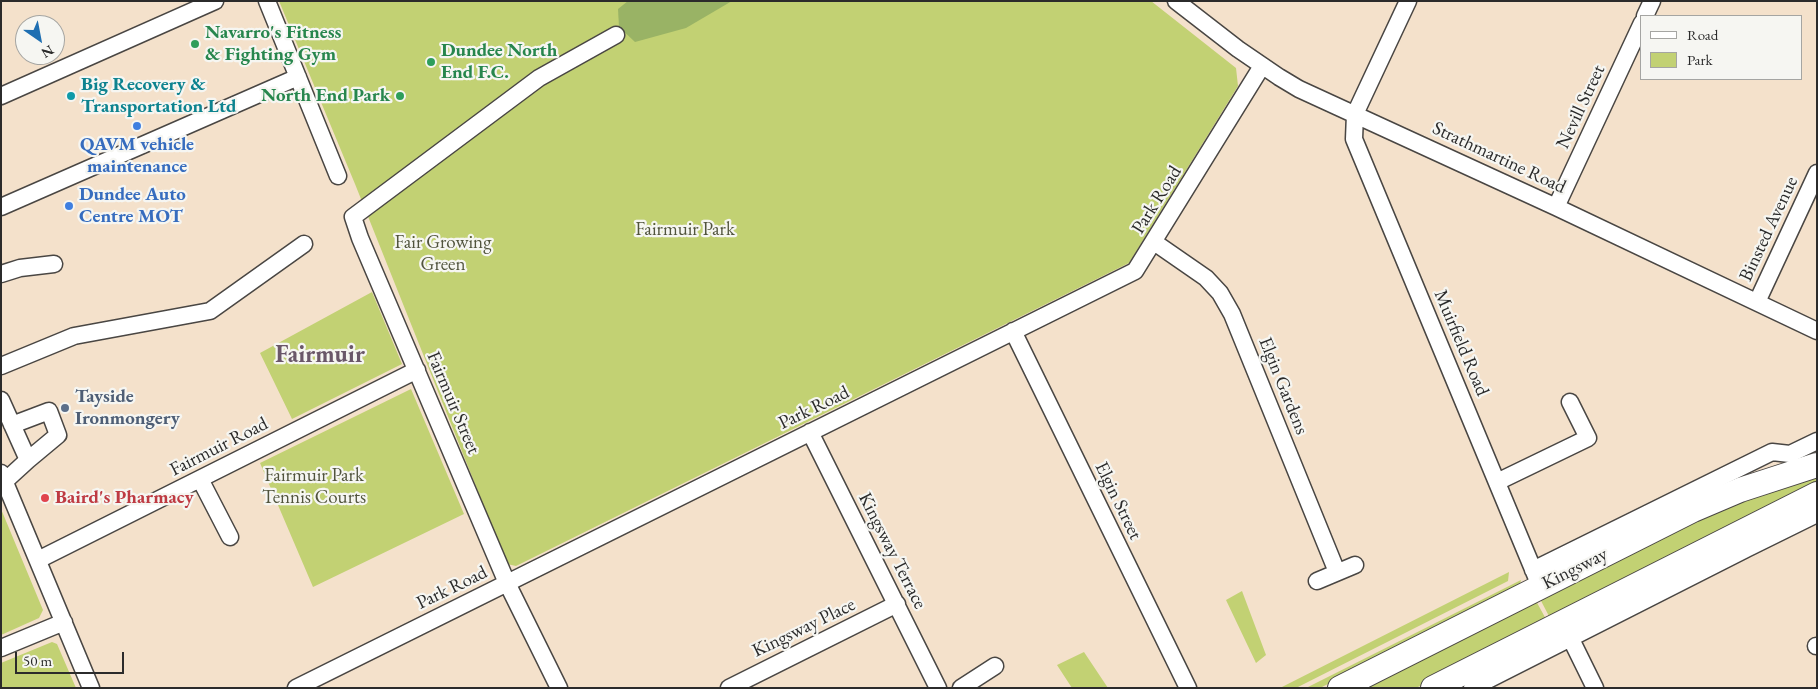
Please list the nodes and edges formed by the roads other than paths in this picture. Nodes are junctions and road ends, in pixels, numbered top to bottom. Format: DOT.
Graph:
graph roads {
  1 [pos="215,1"];
  2 [pos="267,1"];
  3 [pos="1176,1"];
  4 [pos="1408,1"];
  5 [pos="1652,1"];
  6 [pos="1645,15"];
  7 [pos="1640,27"];
  8 [pos="616,35"];
  9 [pos="1262,66"];
  10 [pos="298,77"];
  11 [pos="1,96"];
  12 [pos="1355,114"];
  13 [pos="1817,173"];
  14 [pos="338,176"];
  15 [pos="1,207"];
  16 [pos="1556,207"];
  17 [pos="1154,242"];
  18 [pos="304,244"];
  19 [pos="54,264"];
  20 [pos="1,274"];
  21 [pos="1757,302"];
  22 [pos="1817,331"];
  23 [pos="1013,332"];
  24 [pos="1,366"];
  25 [pos="418,370"];
  26 [pos="1,400"];
  27 [pos="1570,402"];
  28 [pos="12,425"];
  29 [pos="810,432"];
  30 [pos="1817,441"];
  31 [pos="28,460"];
  32 [pos="1817,465"];
  33 [pos="3,477"];
  34 [pos="200,479"];
  35 [pos="1497,482"];
  36 [pos="1817,494"];
  37 [pos="1817,514"];
  38 [pos="230,537"];
  39 [pos="1746,540"];
  40 [pos="38,560"];
  41 [pos="1355,565"];
  42 [pos="1337,572"];
  43 [pos="1537,578"];
  44 [pos="1317,580"];
  45 [pos="507,583"];
  46 [pos="897,604"];
  47 [pos="64,622"];
  48 [pos="1566,630"];
  49 [pos="1,648"];
  50 [pos="995,666"];
  51 [pos="91,688"];
  52 [pos="296,688"];
  53 [pos="559,688"];
  54 [pos="729,688"];
  55 [pos="938,688"];
  56 [pos="962,688"];
  57 [pos="1188,688"];
  58 [pos="1340,688"];
  59 [pos="1433,688"];
  60 [pos="1472,688"];
  61 [pos="1595,688"];
  1 -- 11 [label="street"];
  2 -- 10 [label="street"];
  3 -- 9 [label="street, Strathmartine Road"];
  4 -- 12 [label="street"];
  5 -- 6 [label="street"];
  7 -- 16 [label="street, Nevill Street"];
  8 -- 25 [label="street, Fairmuir Street"];
  9 -- 12 [label="street, Strathmartine Road"];
  9 -- 17 [label="street, Park Road"];
  10 -- 14 [label="street"];
  10 -- 15 [label="street"];
  12 -- 16 [label="street, Strathmartine Road"];
  12 -- 35 [label="street, Muirfield Road"];
  13 -- 21 [label="street, Binsted Avenue"];
  16 -- 21 [label="street, Strathmartine Road"];
  17 -- 23 [label="street, Park Road"];
  17 -- 42 [label="street, Elgin Gardens"];
  18 -- 24 [label="street"];
  19 -- 20 [label="street"];
  21 -- 22 [label="street, Strathmartine Road"];
  23 -- 29 [label="street, Park Road"];
  23 -- 57 [label="street, Elgin Street"];
  25 -- 34 [label="street, Fairmuir Road"];
  25 -- 45 [label="street, Fairmuir Street"];
  26 -- 28 [label="street"];
  27 -- 35 [label="street"];
  28 -- 31 [label="street"];
  28 -- 31 [label="street"];
  29 -- 45 [label="street, Park Road"];
  29 -- 46 [label="street, Kingsway Terrace"];
  30 -- 43 [label="street, Kingsway"];
  31 -- 33 [label="street"];
  32 -- 43 [label="highway, Kingsway"];
  33 -- 40 [label="street"];
  34 -- 38 [label="street"];
  34 -- 40 [label="street, Fairmuir Road"];
  35 -- 43 [label="street, Muirfield Road"];
  36 -- 39 [label="highway"];
  37 -- 39 [label="street"];
  39 -- 48 [label="highway"];
  40 -- 47 [label="street"];
  41 -- 42 [label="street"];
  42 -- 44 [label="street"];
  43 -- 58 [label="highway, Kingsway"];
  45 -- 52 [label="street, Park Road"];
  45 -- 53 [label="street, Fairmuir Street"];
  46 -- 54 [label="street, Kingsway Place"];
  46 -- 55 [label="street, Kingsway Terrace"];
  47 -- 49 [label="street"];
  47 -- 51 [label="street"];
  48 -- 59 [label="highway"];
  48 -- 60 [label="street"];
  48 -- 61 [label="street"];
  50 -- 56 [label="street"];
}
